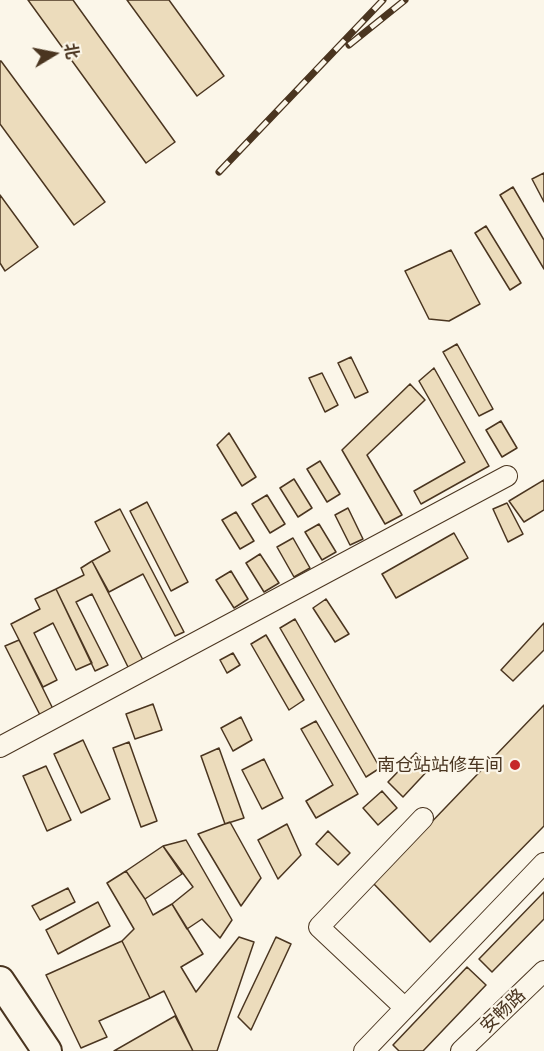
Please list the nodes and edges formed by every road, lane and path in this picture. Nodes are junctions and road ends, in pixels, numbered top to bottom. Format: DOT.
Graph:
graph roads {
  1 [pos="507,476"];
  2 [pos="0,747"];
  3 [pos="423,818"];
  4 [pos="544,862"];
  5 [pos="544,971"];
  6 [pos="0,981"];
  7 [pos="405,1008"];
  8 [pos="47,1051"];
  9 [pos="364,1051"];
  10 [pos="461,1051"];
  1 -- 2 [label="street"];
  3 -- 7 [label="street"];
  4 -- 7 [label="street"];
  5 -- 10 [label="street, 安畅路"];
  6 -- 8 [label="highway"];
  7 -- 9 [label="street"];
}
